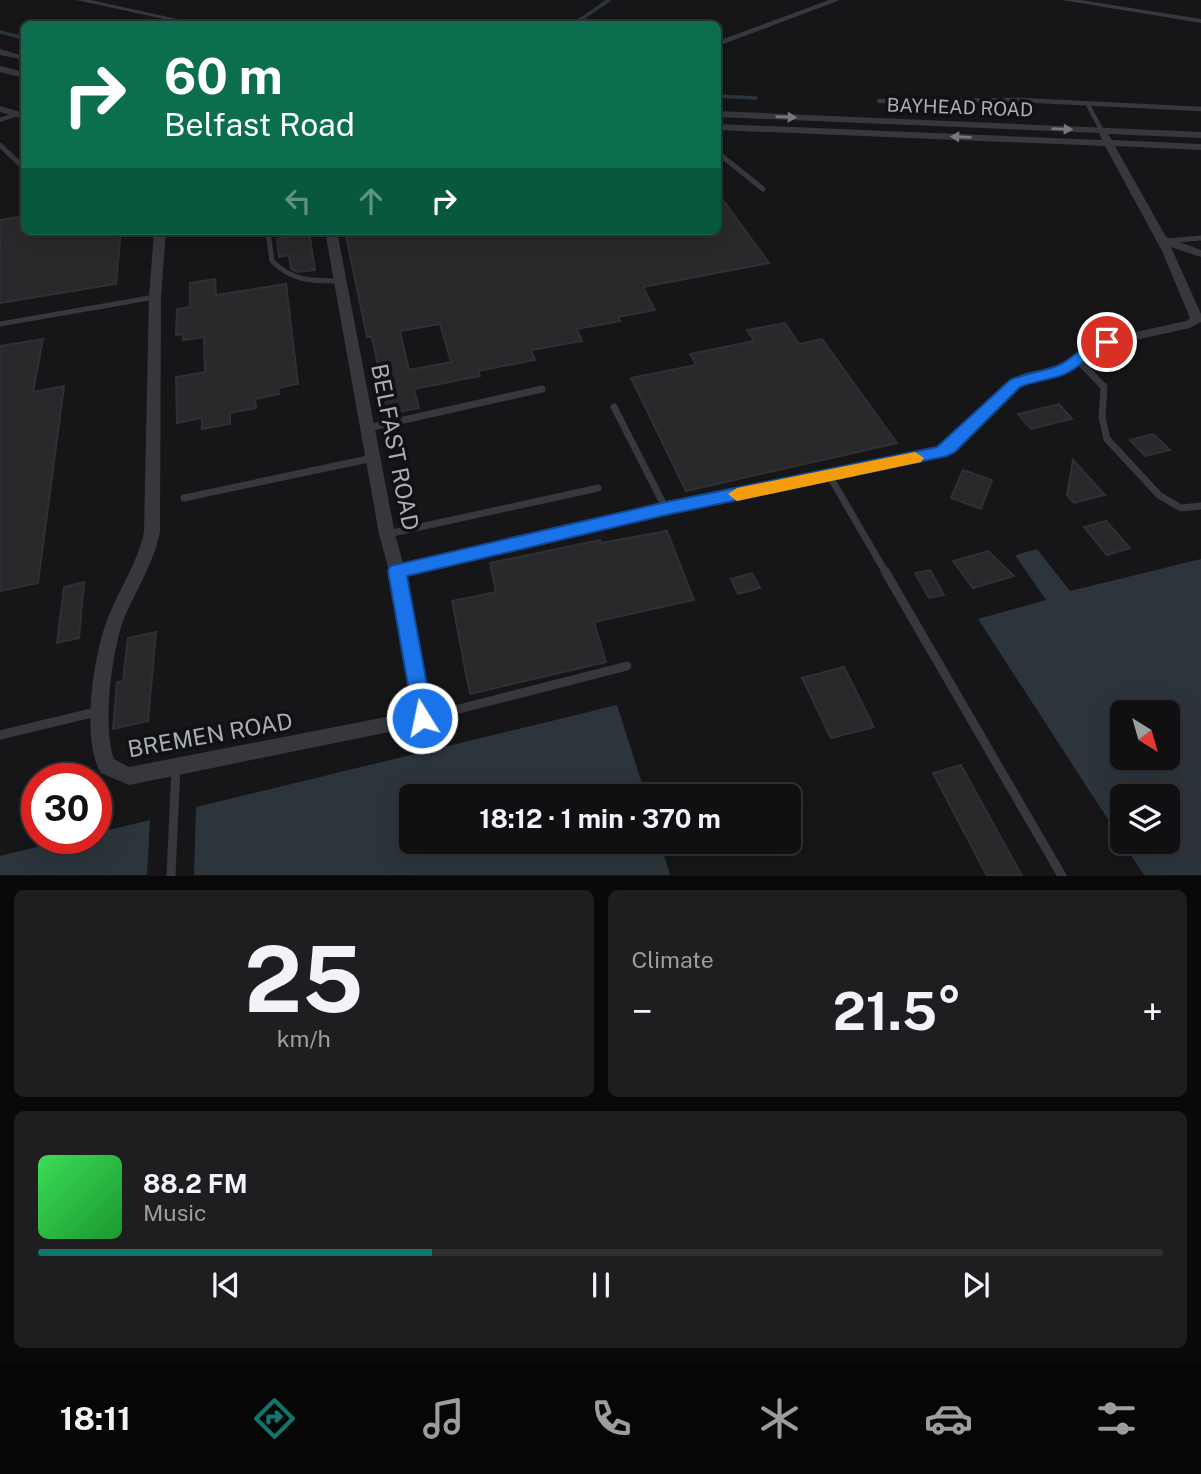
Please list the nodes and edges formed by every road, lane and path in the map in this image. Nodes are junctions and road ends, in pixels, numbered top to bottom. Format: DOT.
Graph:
graph roads {
  1 [pos="80,0"];
  2 [pos="836,0"];
  3 [pos="1066,0"];
  4 [pos="182,21"];
  5 [pos="1201,21"];
  6 [pos="721,43"];
  7 [pos="0,52"];
  8 [pos="21,57"];
  9 [pos="0,69"];
  10 [pos="21,74"];
  11 [pos="879,101"];
  12 [pos="1087,103"];
  13 [pos="1201,109"];
  14 [pos="0,110"];
  15 [pos="721,114"];
  16 [pos="21,115"];
  17 [pos="0,120"];
  18 [pos="721,127"];
  19 [pos="1102,131"];
  20 [pos="1201,135"];
  21 [pos="1108,143"];
  22 [pos="0,145"];
  23 [pos="1201,147"];
  24 [pos="721,154"];
  25 [pos="21,165"];
  26 [pos="763,189"];
  27 [pos="160,235"];
  28 [pos="269,235"];
  29 [pos="332,235"];
  30 [pos="1201,238"];
  31 [pos="1162,240"];
  32 [pos="1201,254"];
  33 [pos="341,281"];
  34 [pos="155,298"];
  35 [pos="1199,319"];
  36 [pos="0,324"];
  37 [pos="1077,359"];
  38 [pos="542,389"];
  39 [pos="614,407"];
  40 [pos="368,428"];
  41 [pos="373,458"];
  42 [pos="829,475"];
  43 [pos="598,488"];
  44 [pos="184,498"];
  45 [pos="1201,506"];
  46 [pos="666,509"];
  47 [pos="387,534"];
  48 [pos="397,571"];
  49 [pos="627,667"];
  50 [pos="100,711"];
  51 [pos="422,718"];
  52 [pos="0,735"];
  53 [pos="176,766"];
  54 [pos="171,876"];
  55 [pos="1062,876"];
  1 -- 4 [label="street"];
  2 -- 6 [label="street"];
  3 -- 5 [label="street"];
  7 -- 8 [label="street"];
  9 -- 10 [label="street"];
  11 -- 12 [label="lane"];
  12 -- 13 [label="lane"];
  12 -- 19 [label="lane"];
  14 -- 16 [label="street"];
  15 -- 19 [label="street, BAYHEAD ROAD, one-way"];
  16 -- 17 [label="lane"];
  21 -- 18 [label="street, BAYHEAD ROAD, one-way"];
  19 -- 20 [label="street, BAYHEAD ROAD"];
  19 -- 21 [label="street"];
  21 -- 23 [label="street, BAYHEAD ROAD"];
  21 -- 31 [label="street"];
  22 -- 25 [label="lane"];
  24 -- 26 [label="lane"];
  27 -- 34 [label="street, BREMEN ROAD"];
  28 -- 33 [label="lane"];
  29 -- 33 [label="street, BELFAST ROAD"];
  30 -- 31 [label="lane"];
  31 -- 32 [label="street"];
  31 -- 35 [label="street"];
  33 -- 40 [label="street, BELFAST ROAD"];
  34 -- 36 [label="lane"];
  34 -- 50 [label="street, BREMEN ROAD"];
  35 -- 37 [label="street"];
  37 -- 42 [label="street"];
  37 -- 45 [label="lane"];
  38 -- 40 [label="lane"];
  39 -- 46 [label="lane"];
  40 -- 41 [label="street, BELFAST ROAD"];
  41 -- 44 [label="lane"];
  41 -- 47 [label="street, BELFAST ROAD"];
  42 -- 46 [label="street"];
  42 -- 55 [label="lane"];
  43 -- 47 [label="lane"];
  46 -- 48 [label="street"];
  47 -- 48 [label="street, BELFAST ROAD"];
  48 -- 51 [label="street"];
  49 -- 51 [label="lane"];
  50 -- 52 [label="lane"];
  50 -- 53 [label="street, BREMEN ROAD"];
  51 -- 53 [label="street, BREMEN ROAD"];
  53 -- 54 [label="lane"];
}
